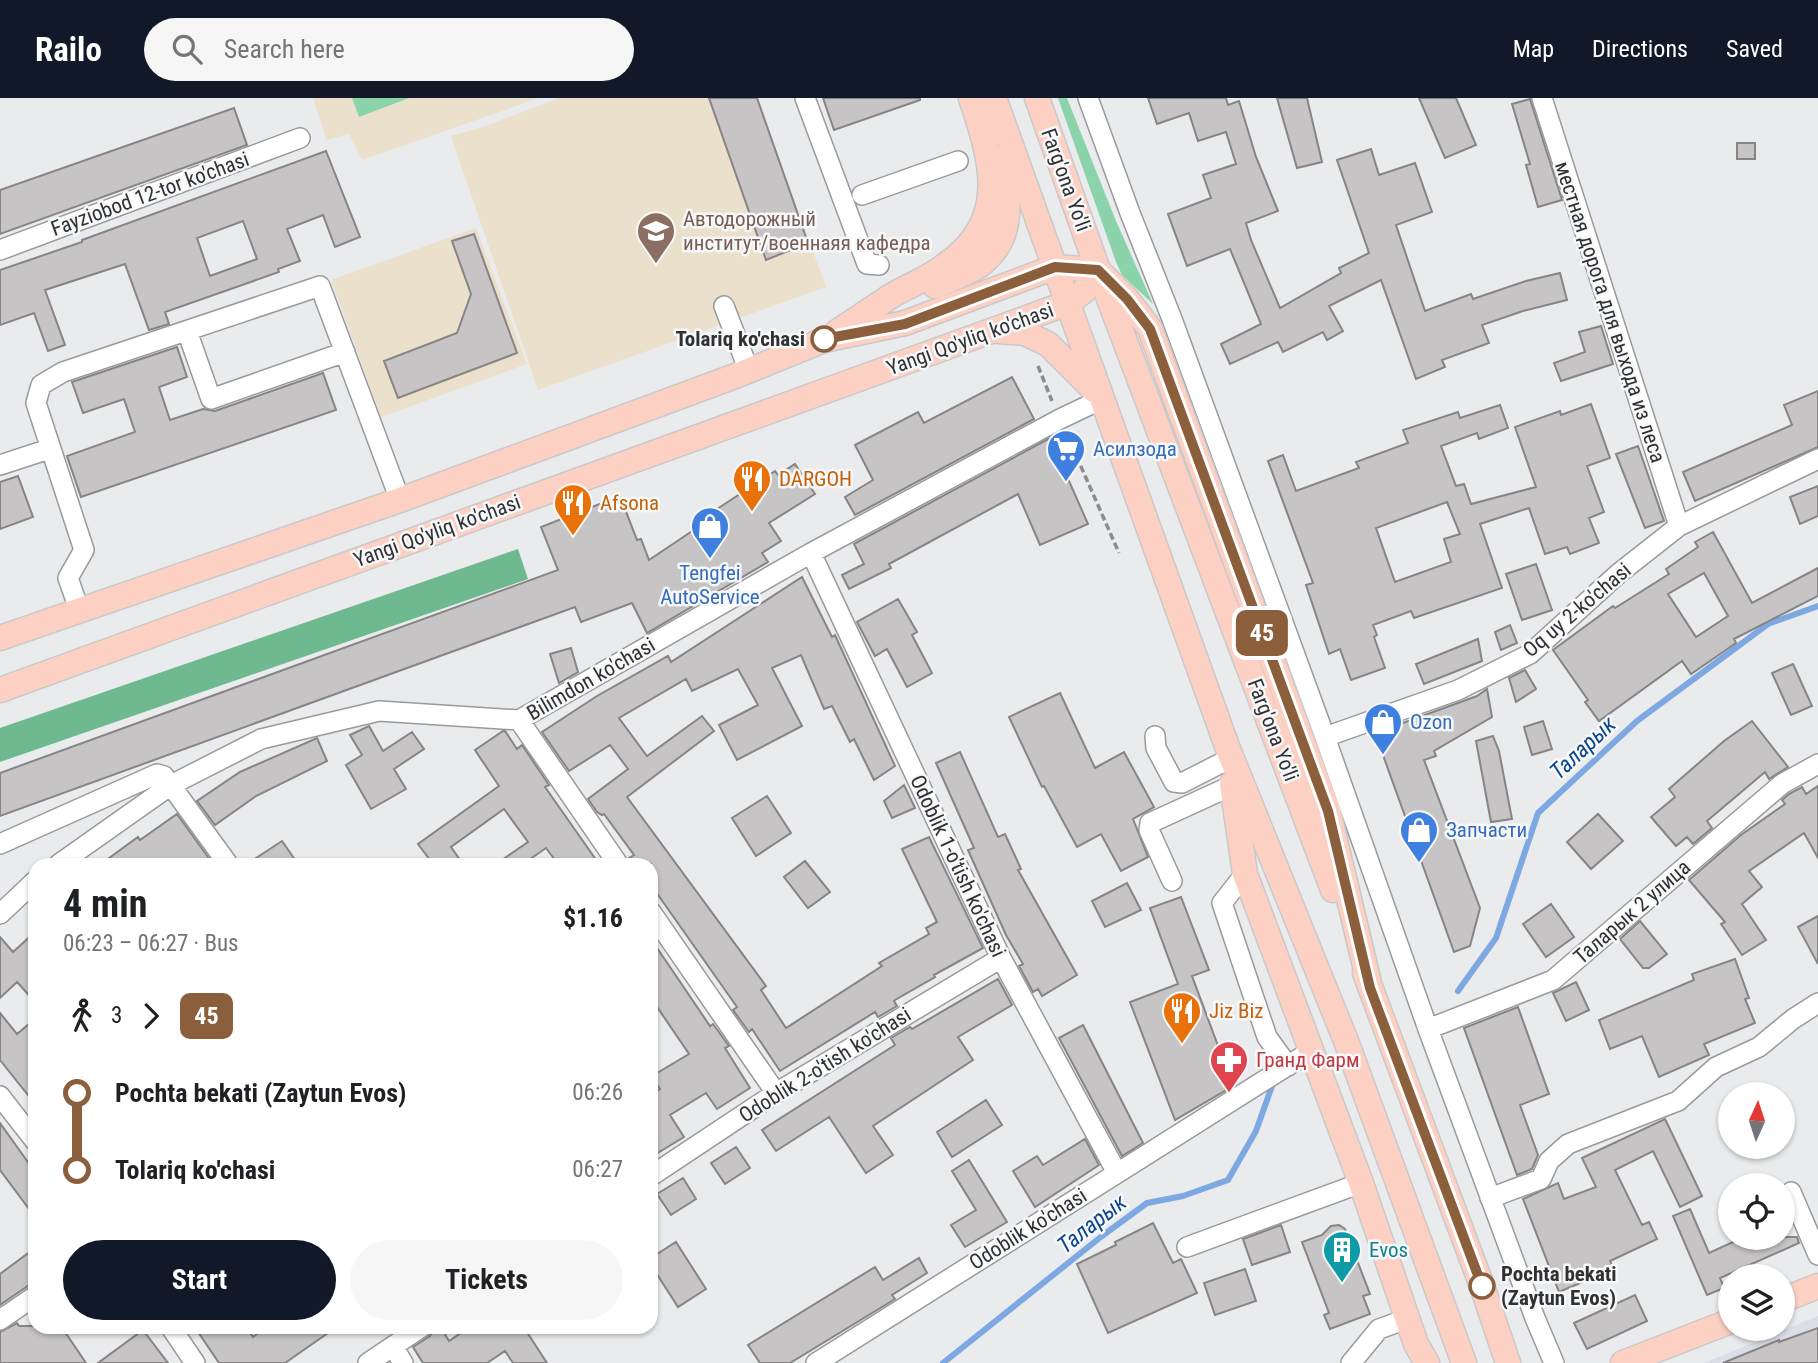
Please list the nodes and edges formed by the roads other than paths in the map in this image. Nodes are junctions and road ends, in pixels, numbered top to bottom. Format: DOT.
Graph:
graph roads {
  1 [pos="805,98"];
  2 [pos="971,98"];
  3 [pos="979,98"];
  4 [pos="994,98"];
  5 [pos="1037,98"];
  6 [pos="1088,98"];
  7 [pos="1542,98"];
  8 [pos="300,138"];
  9 [pos="958,161"];
  10 [pos="862,195"];
  11 [pos="0,250"];
  12 [pos="879,265"];
  13 [pos="1055,267"];
  14 [pos="1098,270"];
  15 [pos="1068,303"];
  16 [pos="724,306"];
  17 [pos="865,314"];
  18 [pos="994,330"];
  19 [pos="187,331"];
  20 [pos="824,340"];
  21 [pos="345,352"];
  22 [pos="749,371"];
  23 [pos="1102,399"];
  24 [pos="49,449"];
  25 [pos="1818,459"];
  26 [pos="0,466"];
  27 [pos="400,500"];
  28 [pos="1679,526"];
  29 [pos="811,553"];
  30 [pos="79,609"];
  31 [pos="0,638"];
  32 [pos="0,690"];
  33 [pos="519,720"];
  34 [pos="1155,736"];
  35 [pos="1325,737"];
  36 [pos="1229,754"];
  37 [pos="1818,764"];
  38 [pos="171,785"];
  39 [pos="1233,785"];
  40 [pos="0,844"];
  41 [pos="68,858"];
  42 [pos="224,858"];
  43 [pos="614,858"];
  44 [pos="1245,874"];
  45 [pos="1172,881"];
  46 [pos="28,888"];
  47 [pos="0,914"];
  48 [pos="658,922"];
  49 [pos="1001,957"];
  50 [pos="1818,1003"];
  51 [pos="1428,1030"];
  52 [pos="1311,1051"];
  53 [pos="1287,1066"];
  54 [pos="776,1093"];
  55 [pos="0,1096"];
  56 [pos="28,1132"];
  57 [pos="658,1171"];
  58 [pos="1117,1172"];
  59 [pos="1361,1183"];
  60 [pos="1490,1198"];
  61 [pos="1795,1201"];
  62 [pos="1187,1247"];
  63 [pos="1818,1255"];
  64 [pos="1818,1286"];
  65 [pos="1795,1295"];
  66 [pos="28,1301"];
  67 [pos="1407,1318"];
  68 [pos="0,1320"];
  69 [pos="1718,1326"];
  70 [pos="175,1334"];
  71 [pos="411,1334"];
  72 [pos="393,1346"];
  73 [pos="195,1363"];
  74 [pos="368,1363"];
  75 [pos="403,1363"];
  76 [pos="816,1363"];
  77 [pos="1351,1363"];
  78 [pos="1427,1363"];
  79 [pos="1464,1363"];
  80 [pos="1508,1363"];
  81 [pos="1554,1363"];
  82 [pos="1623,1363"];
  1 -- 12 [label="street"];
  2 -- 17 [label="main road"];
  3 -- 17 [label="main road"];
  4 -- 13 [label="main road, Farg'ona Yo'li"];
  5 -- 14 [label="main road, Farg'ona Yo'li"];
  6 -- 35 [label="street"];
  7 -- 28 [label="street, местная дорога для выхода из леса"];
  8 -- 11 [label="street, Fayziobod 12-tor ko'chasi"];
  9 -- 10 [label="street"];
  13 -- 14 [label="main road"];
  13 -- 15 [label="main road, Farg'ona Yo'li"];
  13 -- 20 [label="main road, Yangi Qo'yliq ko'chasi"];
  14 -- 15 [label="main road, Yangi Qo'yliq ko'chasi"];
  14 -- 80 [label="main road"];
  15 -- 18 [label="main road, Yangi Qo'yliq ko'chasi"];
  15 -- 23 [label="main road, Farg'ona Yo'li"];
  16 -- 22 [label="street"];
  17 -- 20 [label="main road"];
  18 -- 23 [label="main road"];
  18 -- 32 [label="main road, Yangi Qo'yliq ko'chasi"];
  19 -- 21 [label="street"];
  19 -- 21 [label="street"];
  19 -- 24 [label="street"];
  20 -- 22 [label="main road, Yangi Qo'yliq ko'chasi"];
  21 -- 27 [label="street"];
  22 -- 27 [label="main road, Yangi Qo'yliq ko'chasi"];
  23 -- 29 [label="street, Bilimdon ko'chasi"];
  23 -- 36 [label="main road, Farg'ona Yo'li"];
  24 -- 26 [label="street"];
  24 -- 30 [label="street"];
  25 -- 28 [label="street, Oq uy 2-ko'chasi"];
  27 -- 30 [label="main road, Yangi Qo'yliq ko'chasi"];
  28 -- 35 [label="street, Oq uy 2-ko'chasi"];
  29 -- 33 [label="street, Bilimdon ko'chasi"];
  29 -- 49 [label="street, Odoblik 1-o'tish ko'chasi"];
  30 -- 31 [label="main road, Yangi Qo'yliq ko'chasi"];
  33 -- 38 [label="street, Bilimdon ko'chasi"];
  33 -- 43 [label="street"];
  34 -- 36 [label="street"];
  35 -- 51 [label="street"];
  36 -- 39 [label="main road"];
  36 -- 79 [label="main road, Farg'ona Yo'li"];
  37 -- 51 [label="street, Таларык 2 улица"];
  38 -- 40 [label="street"];
  38 -- 41 [label="street, Bilimdon ko'chasi"];
  38 -- 42 [label="street"];
  39 -- 44 [label="main road"];
  39 -- 45 [label="street"];
  44 -- 52 [label="main road"];
  44 -- 53 [label="street"];
  46 -- 47 [label="street"];
  48 -- 54 [label="street"];
  49 -- 54 [label="street, Odoblik 2-o'tish ko'chasi"];
  49 -- 58 [label="street, Odoblik 1-o'tish ko'chasi"];
  50 -- 60 [label="street"];
  51 -- 60 [label="street"];
  52 -- 53 [label="street, Odoblik ko'chasi"];
  52 -- 59 [label="main road"];
  53 -- 58 [label="street, Odoblik ko'chasi"];
  54 -- 57 [label="street, Odoblik 2-o'tish ko'chasi"];
  55 -- 56 [label="street"];
  58 -- 76 [label="street, Odoblik ko'chasi"];
  59 -- 62 [label="street"];
  59 -- 67 [label="main road"];
  60 -- 81 [label="street"];
  61 -- 63 [label="street"];
  64 -- 65 [label="main road"];
  66 -- 68 [label="street"];
  67 -- 77 [label="street"];
  67 -- 78 [label="main road"];
  69 -- 82 [label="main road"];
  70 -- 73 [label="street"];
  71 -- 72 [label="street"];
  72 -- 74 [label="street"];
  72 -- 75 [label="street"];
}
